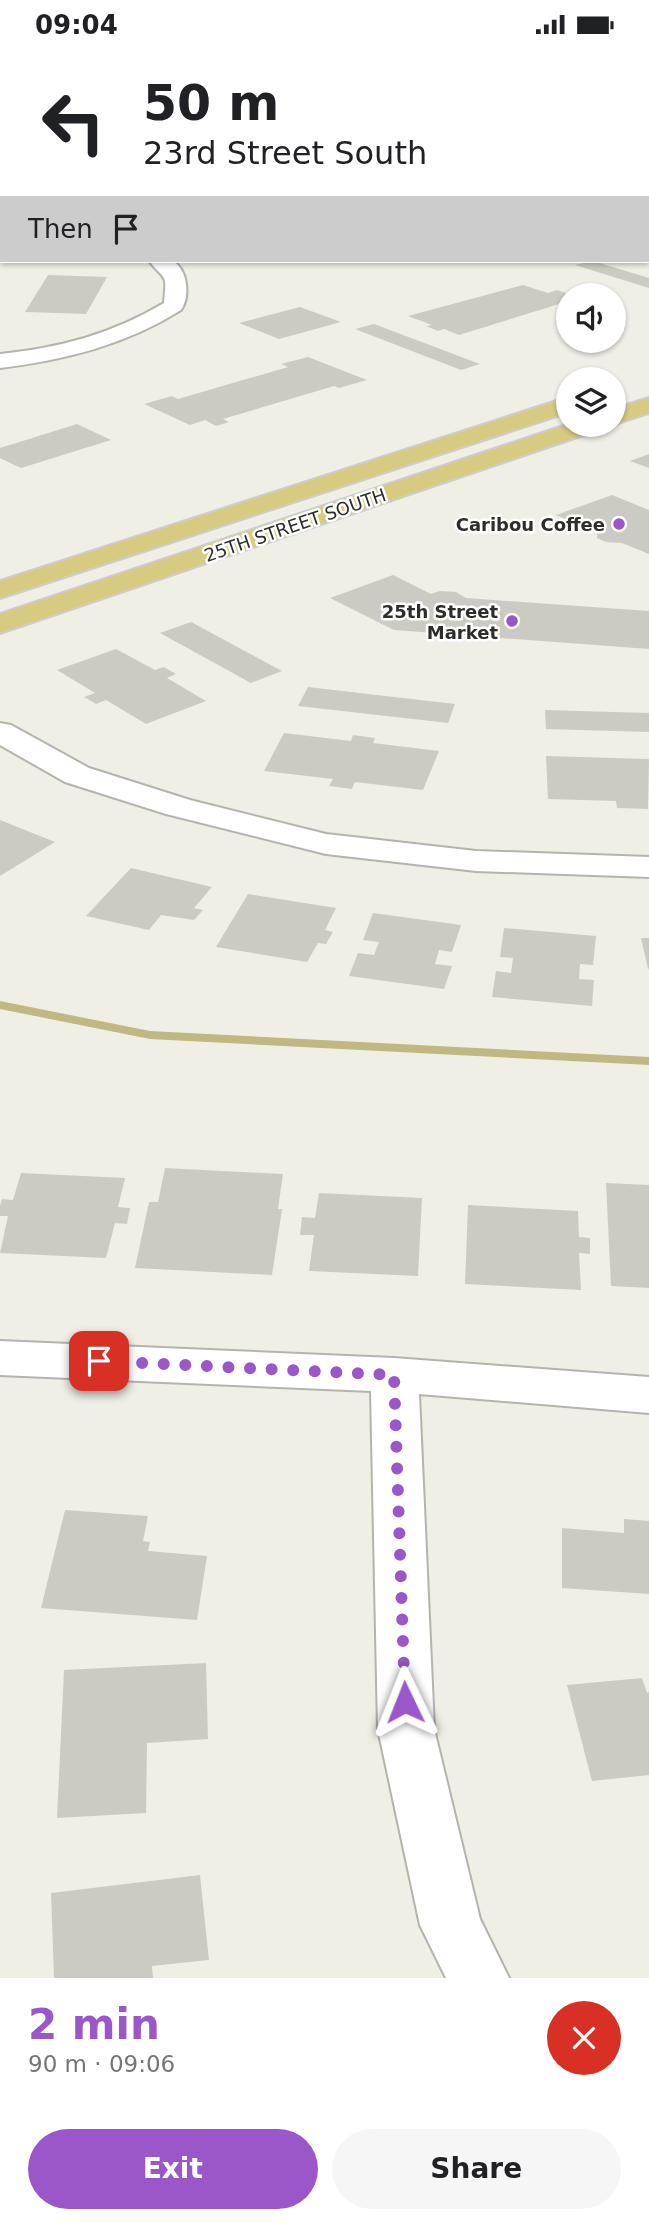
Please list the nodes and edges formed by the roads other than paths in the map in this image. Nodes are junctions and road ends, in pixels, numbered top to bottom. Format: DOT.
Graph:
graph roads {
  1 [pos="162,263"];
  2 [pos="0,361"];
  3 [pos="649,405"];
  4 [pos="556,408"];
  5 [pos="626,413"];
  6 [pos="556,437"];
  7 [pos="0,590"];
  8 [pos="0,625"];
  9 [pos="0,732"];
  10 [pos="649,867"];
  11 [pos="0,1358"];
  12 [pos="394,1375"];
  13 [pos="649,1395"];
  14 [pos="478,1978"];
  1 -- 2 [label="street"];
  3 -- 5 [label="main road"];
  4 -- 7 [label="main road, 25TH STREET SOUTH"];
  6 -- 8 [label="main road, 25TH STREET SOUTH"];
  9 -- 10 [label="street"];
  11 -- 12 [label="street"];
  12 -- 13 [label="street"];
  12 -- 14 [label="street"];
}
